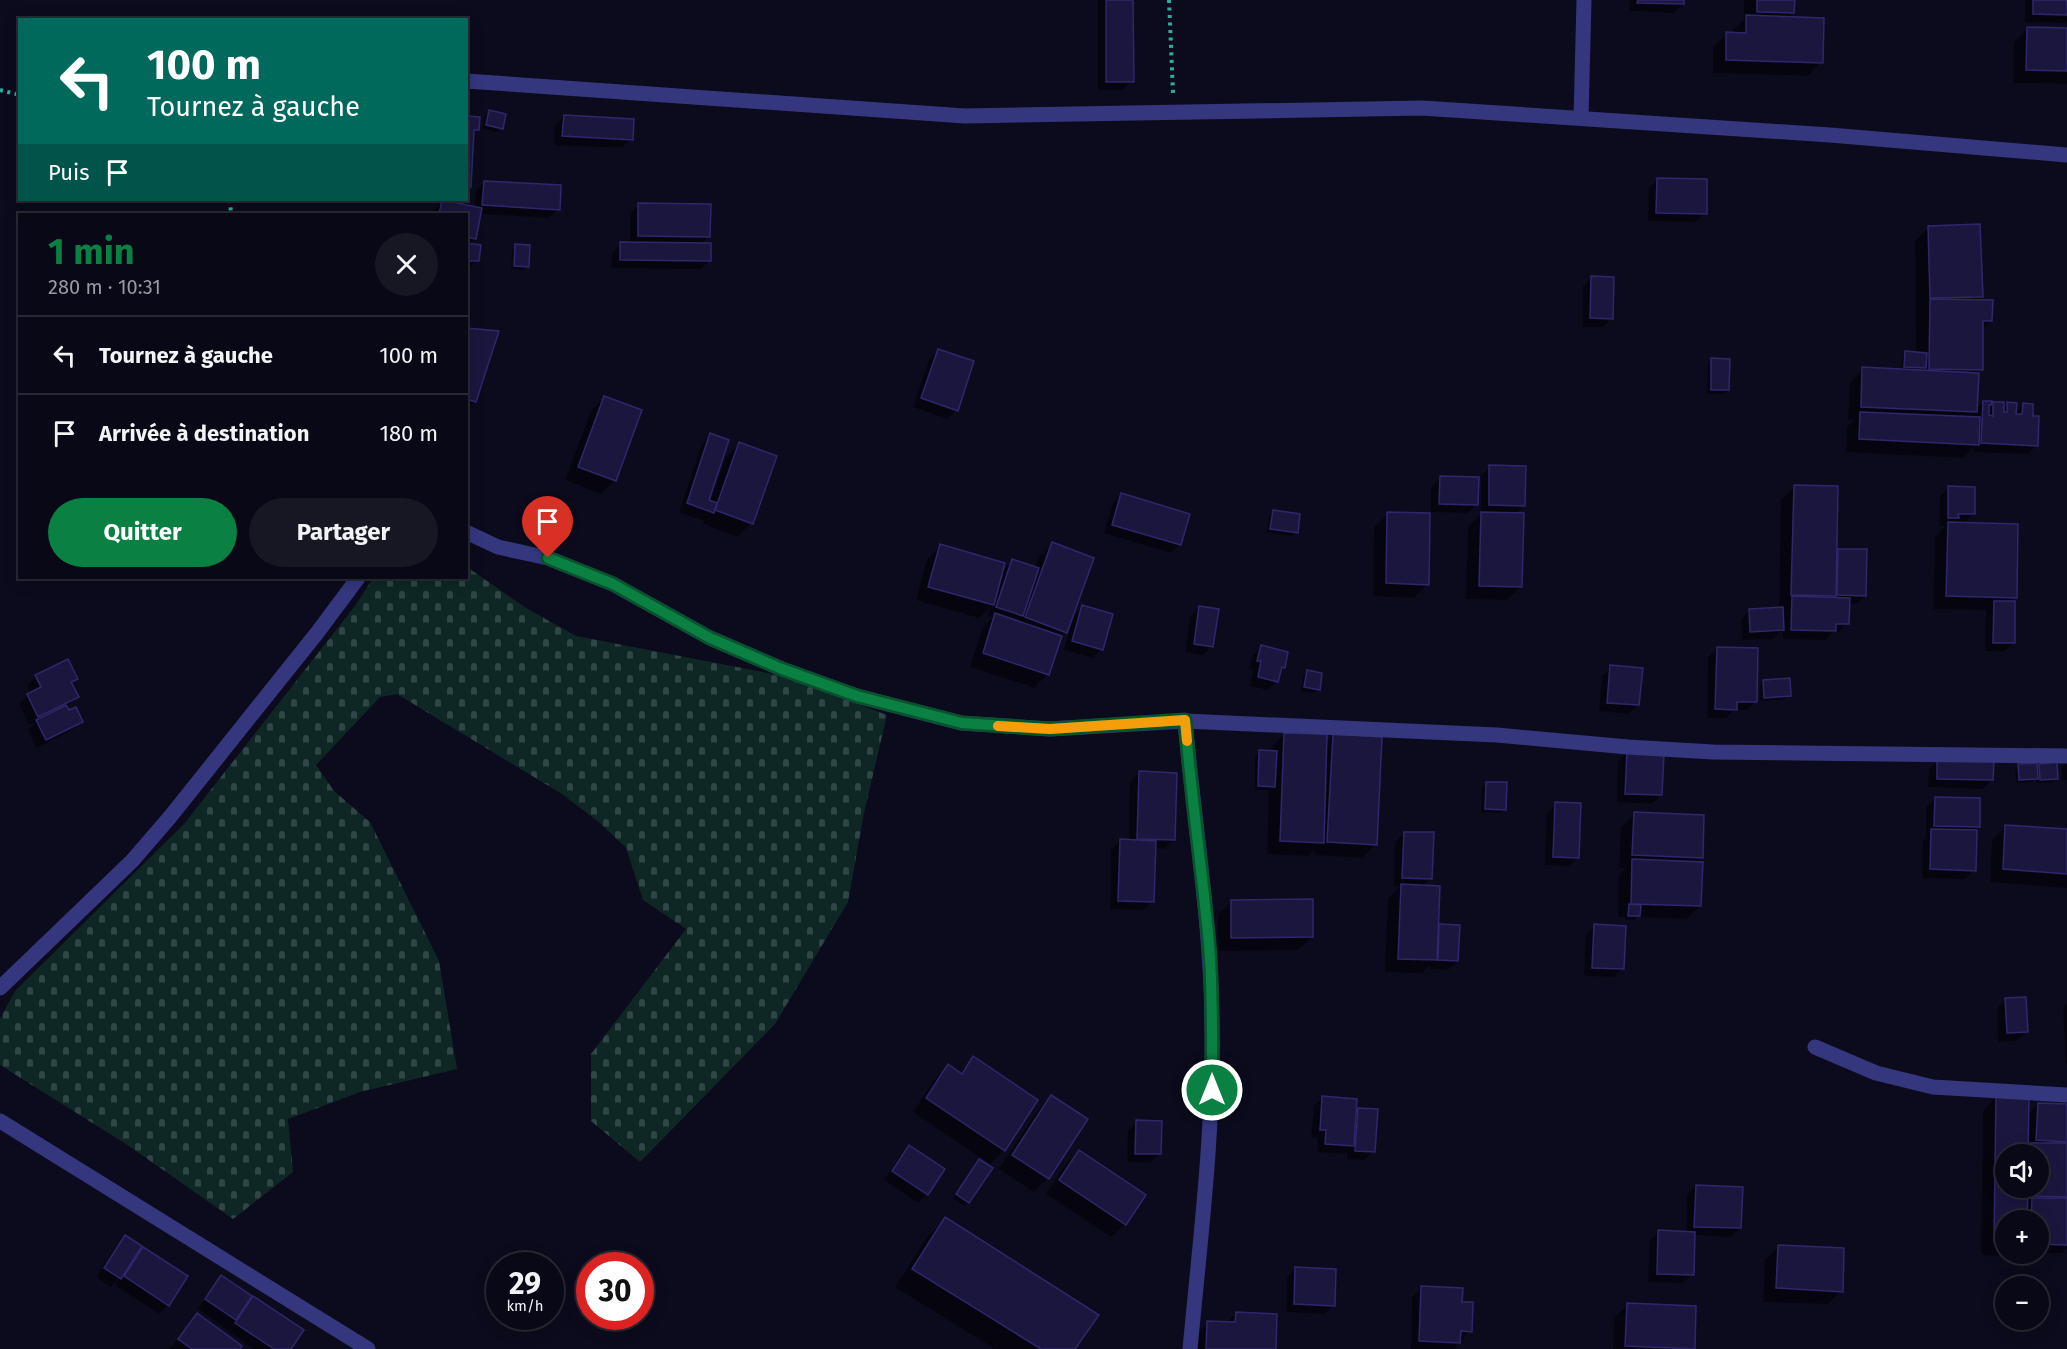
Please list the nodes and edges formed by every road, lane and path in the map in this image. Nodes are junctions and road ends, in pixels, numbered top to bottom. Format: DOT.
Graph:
graph roads {
  1 [pos="1169,0"];
  2 [pos="1584,0"];
  3 [pos="468,81"];
  4 [pos="0,90"];
  5 [pos="18,94"];
  6 [pos="1174,112"];
  7 [pos="1581,118"];
  8 [pos="2067,154"];
  9 [pos="468,533"];
  10 [pos="357,579"];
  11 [pos="1185,720"];
  12 [pos="2067,756"];
  13 [pos="0,988"];
  14 [pos="1815,1047"];
  15 [pos="2067,1095"];
  16 [pos="0,1122"];
  17 [pos="368,1349"];
  18 [pos="1190,1349"];
  1 -- 6 [label="path"];
  2 -- 7 [label="street"];
  3 -- 6 [label="street"];
  4 -- 5 [label="path"];
  6 -- 7 [label="street"];
  7 -- 8 [label="street"];
  9 -- 11 [label="street"];
  10 -- 13 [label="street"];
  11 -- 12 [label="street"];
  11 -- 18 [label="street"];
  14 -- 15 [label="street"];
  16 -- 17 [label="street"];
}
